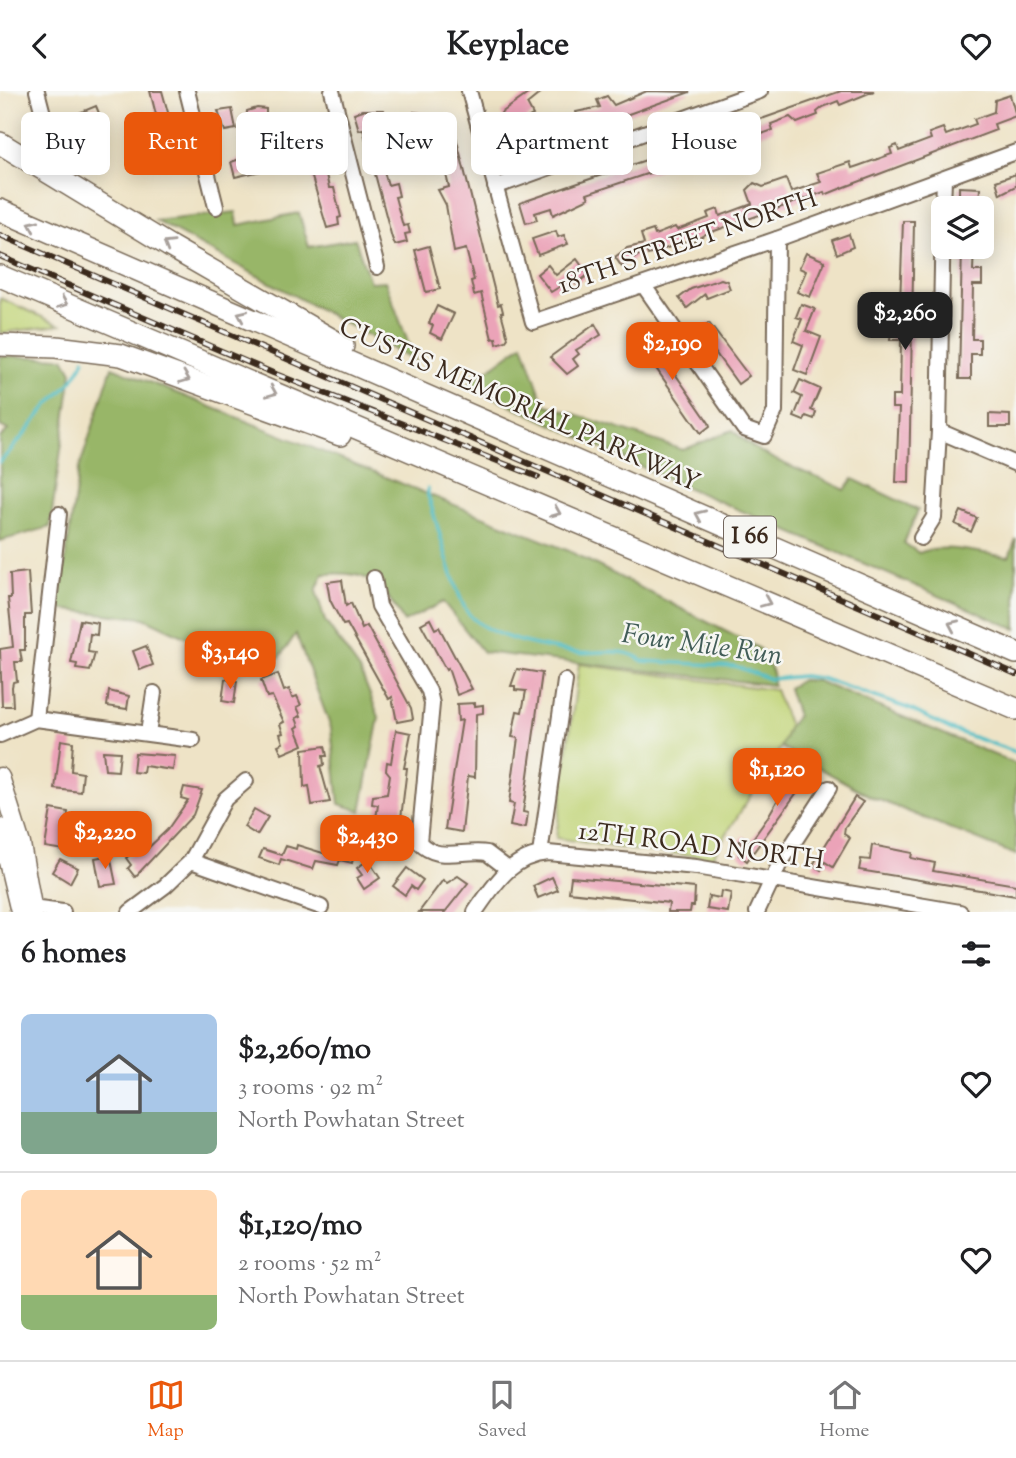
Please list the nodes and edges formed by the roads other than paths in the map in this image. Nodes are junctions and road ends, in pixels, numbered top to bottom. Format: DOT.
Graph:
graph roads {
  1 [pos="37,91"];
  2 [pos="187,91"];
  3 [pos="331,91"];
  4 [pos="469,91"];
  5 [pos="760,91"];
  6 [pos="42,112"];
  7 [pos="0,143"];
  8 [pos="1016,152"];
  9 [pos="944,179"];
  10 [pos="495,187"];
  11 [pos="943,196"];
  12 [pos="216,207"];
  13 [pos="0,210"];
  14 [pos="776,239"];
  15 [pos="942,259"];
  16 [pos="377,267"];
  17 [pos="0,276"];
  18 [pos="644,286"];
  19 [pos="0,345"];
  20 [pos="484,421"];
  21 [pos="940,431"];
  22 [pos="1016,464"];
  23 [pos="493,486"];
  24 [pos="59,514"];
  25 [pos="921,538"];
  26 [pos="374,577"];
  27 [pos="1016,653"];
  28 [pos="565,681"];
  29 [pos="154,693"];
  30 [pos="1016,709"];
  31 [pos="36,719"];
  32 [pos="148,733"];
  33 [pos="0,734"];
  34 [pos="193,740"];
  35 [pos="0,777"];
  36 [pos="246,781"];
  37 [pos="829,788"];
  38 [pos="0,828"];
  39 [pos="540,854"];
  40 [pos="191,862"];
  41 [pos="12,864"];
  42 [pos="508,869"];
  43 [pos="771,878"];
  44 [pos="321,907"];
  45 [pos="26,909"];
  46 [pos="63,912"];
  47 [pos="130,912"];
  48 [pos="475,912"];
  49 [pos="757,912"];
  50 [pos="960,912"];
  1 -- 6 [label="street"];
  2 -- 12 [label="street"];
  3 -- 16 [label="street"];
  4 -- 10 [label="street"];
  5 -- 10 [label="street"];
  20 -- 7 [label="highway, one-way"];
  8 -- 9 [label="street, 18TH STREET NORTH"];
  9 -- 11 [label="street"];
  9 -- 14 [label="street, 18TH STREET NORTH"];
  10 -- 18 [label="street, 18TH STREET NORTH"];
  20 -- 13 [label="highway, CUSTIS MEMORIAL PARKWAY / I 66, one-way"];
  14 -- 18 [label="street, 18TH STREET NORTH"];
  14 -- 18 [label="street"];
  15 -- 21 [label="street"];
  17 -- 23 [label="highway, I 66, one-way"];
  19 -- 23 [label="highway, one-way"];
  27 -- 20 [label="highway, CUSTIS MEMORIAL PARKWAY / I 66, one-way"];
  21 -- 22 [label="street"];
  21 -- 25 [label="street"];
  23 -- 30 [label="highway, I 66, one-way"];
  24 -- 31 [label="street"];
  26 -- 42 [label="street"];
  28 -- 39 [label="street"];
  29 -- 32 [label="street"];
  31 -- 32 [label="street"];
  31 -- 33 [label="street"];
  32 -- 34 [label="street"];
  35 -- 41 [label="main road"];
  36 -- 40 [label="street"];
  37 -- 43 [label="street"];
  38 -- 41 [label="main road"];
  39 -- 42 [label="street, 12TH ROAD NORTH"];
  39 -- 43 [label="street, 12TH ROAD NORTH"];
  40 -- 44 [label="street"];
  40 -- 47 [label="street"];
  41 -- 45 [label="main road"];
  42 -- 48 [label="street"];
  43 -- 49 [label="street"];
  43 -- 50 [label="street, 12TH ROAD NORTH"];
  45 -- 46 [label="street"];
}
